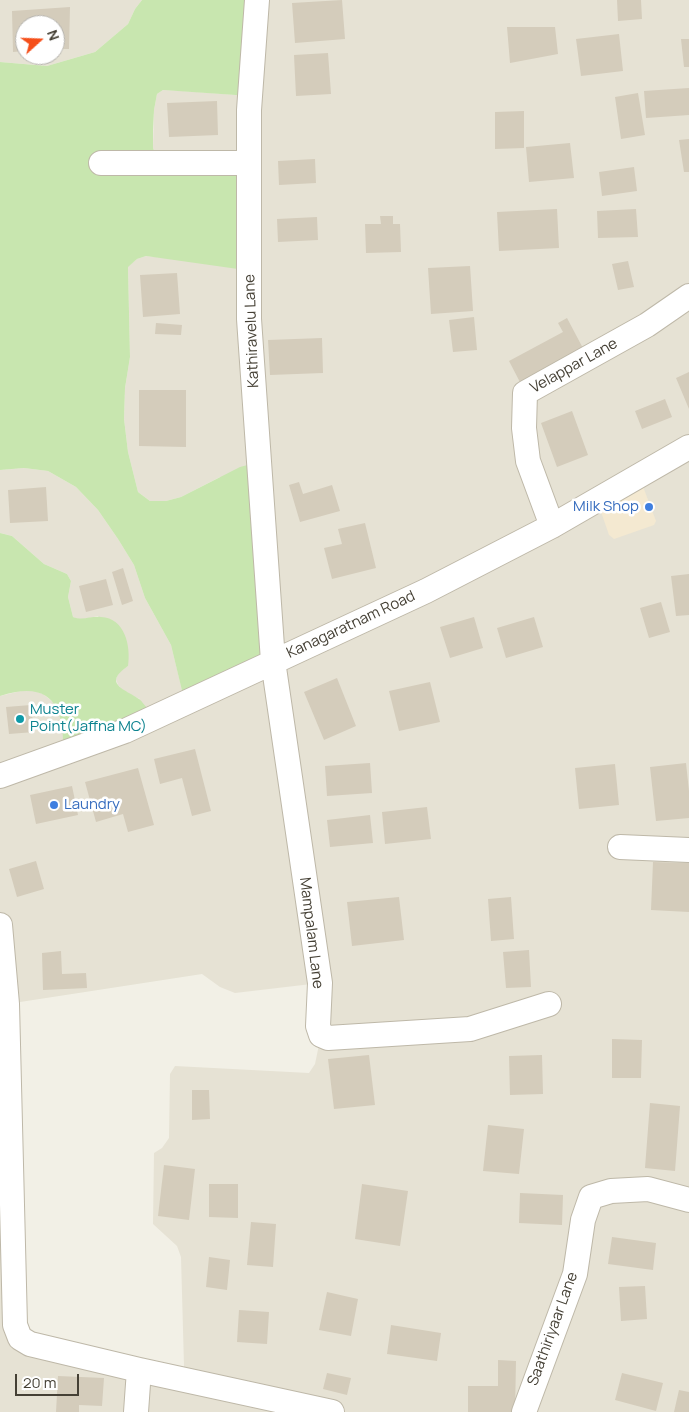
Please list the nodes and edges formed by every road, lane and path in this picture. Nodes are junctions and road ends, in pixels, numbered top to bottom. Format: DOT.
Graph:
graph roads {
  1 [pos="257,0"];
  2 [pos="249,163"];
  3 [pos="101,164"];
  4 [pos="689,296"];
  5 [pos="689,447"];
  6 [pos="552,526"];
  7 [pos="273,661"];
  8 [pos="0,776"];
  9 [pos="620,847"];
  10 [pos="689,850"];
  11 [pos="0,925"];
  12 [pos="549,1004"];
  13 [pos="689,1200"];
  14 [pos="139,1370"];
  15 [pos="136,1412"];
  16 [pos="332,1412"];
  17 [pos="524,1412"];
  1 -- 2 [label="street, Kathiravelu Lane"];
  2 -- 3 [label="street"];
  2 -- 7 [label="street, Kathiravelu Lane"];
  4 -- 6 [label="street, Velappar Lane"];
  5 -- 6 [label="street, Kanagaratnam Road"];
  6 -- 7 [label="street, Kanagaratnam Road"];
  7 -- 8 [label="street, Kanagaratnam Road"];
  7 -- 12 [label="street, Mampalam Lane"];
  9 -- 10 [label="street"];
  11 -- 14 [label="street"];
  13 -- 17 [label="street, Saathiriyaar Lane"];
  14 -- 15 [label="street"];
  14 -- 16 [label="street"];
}
